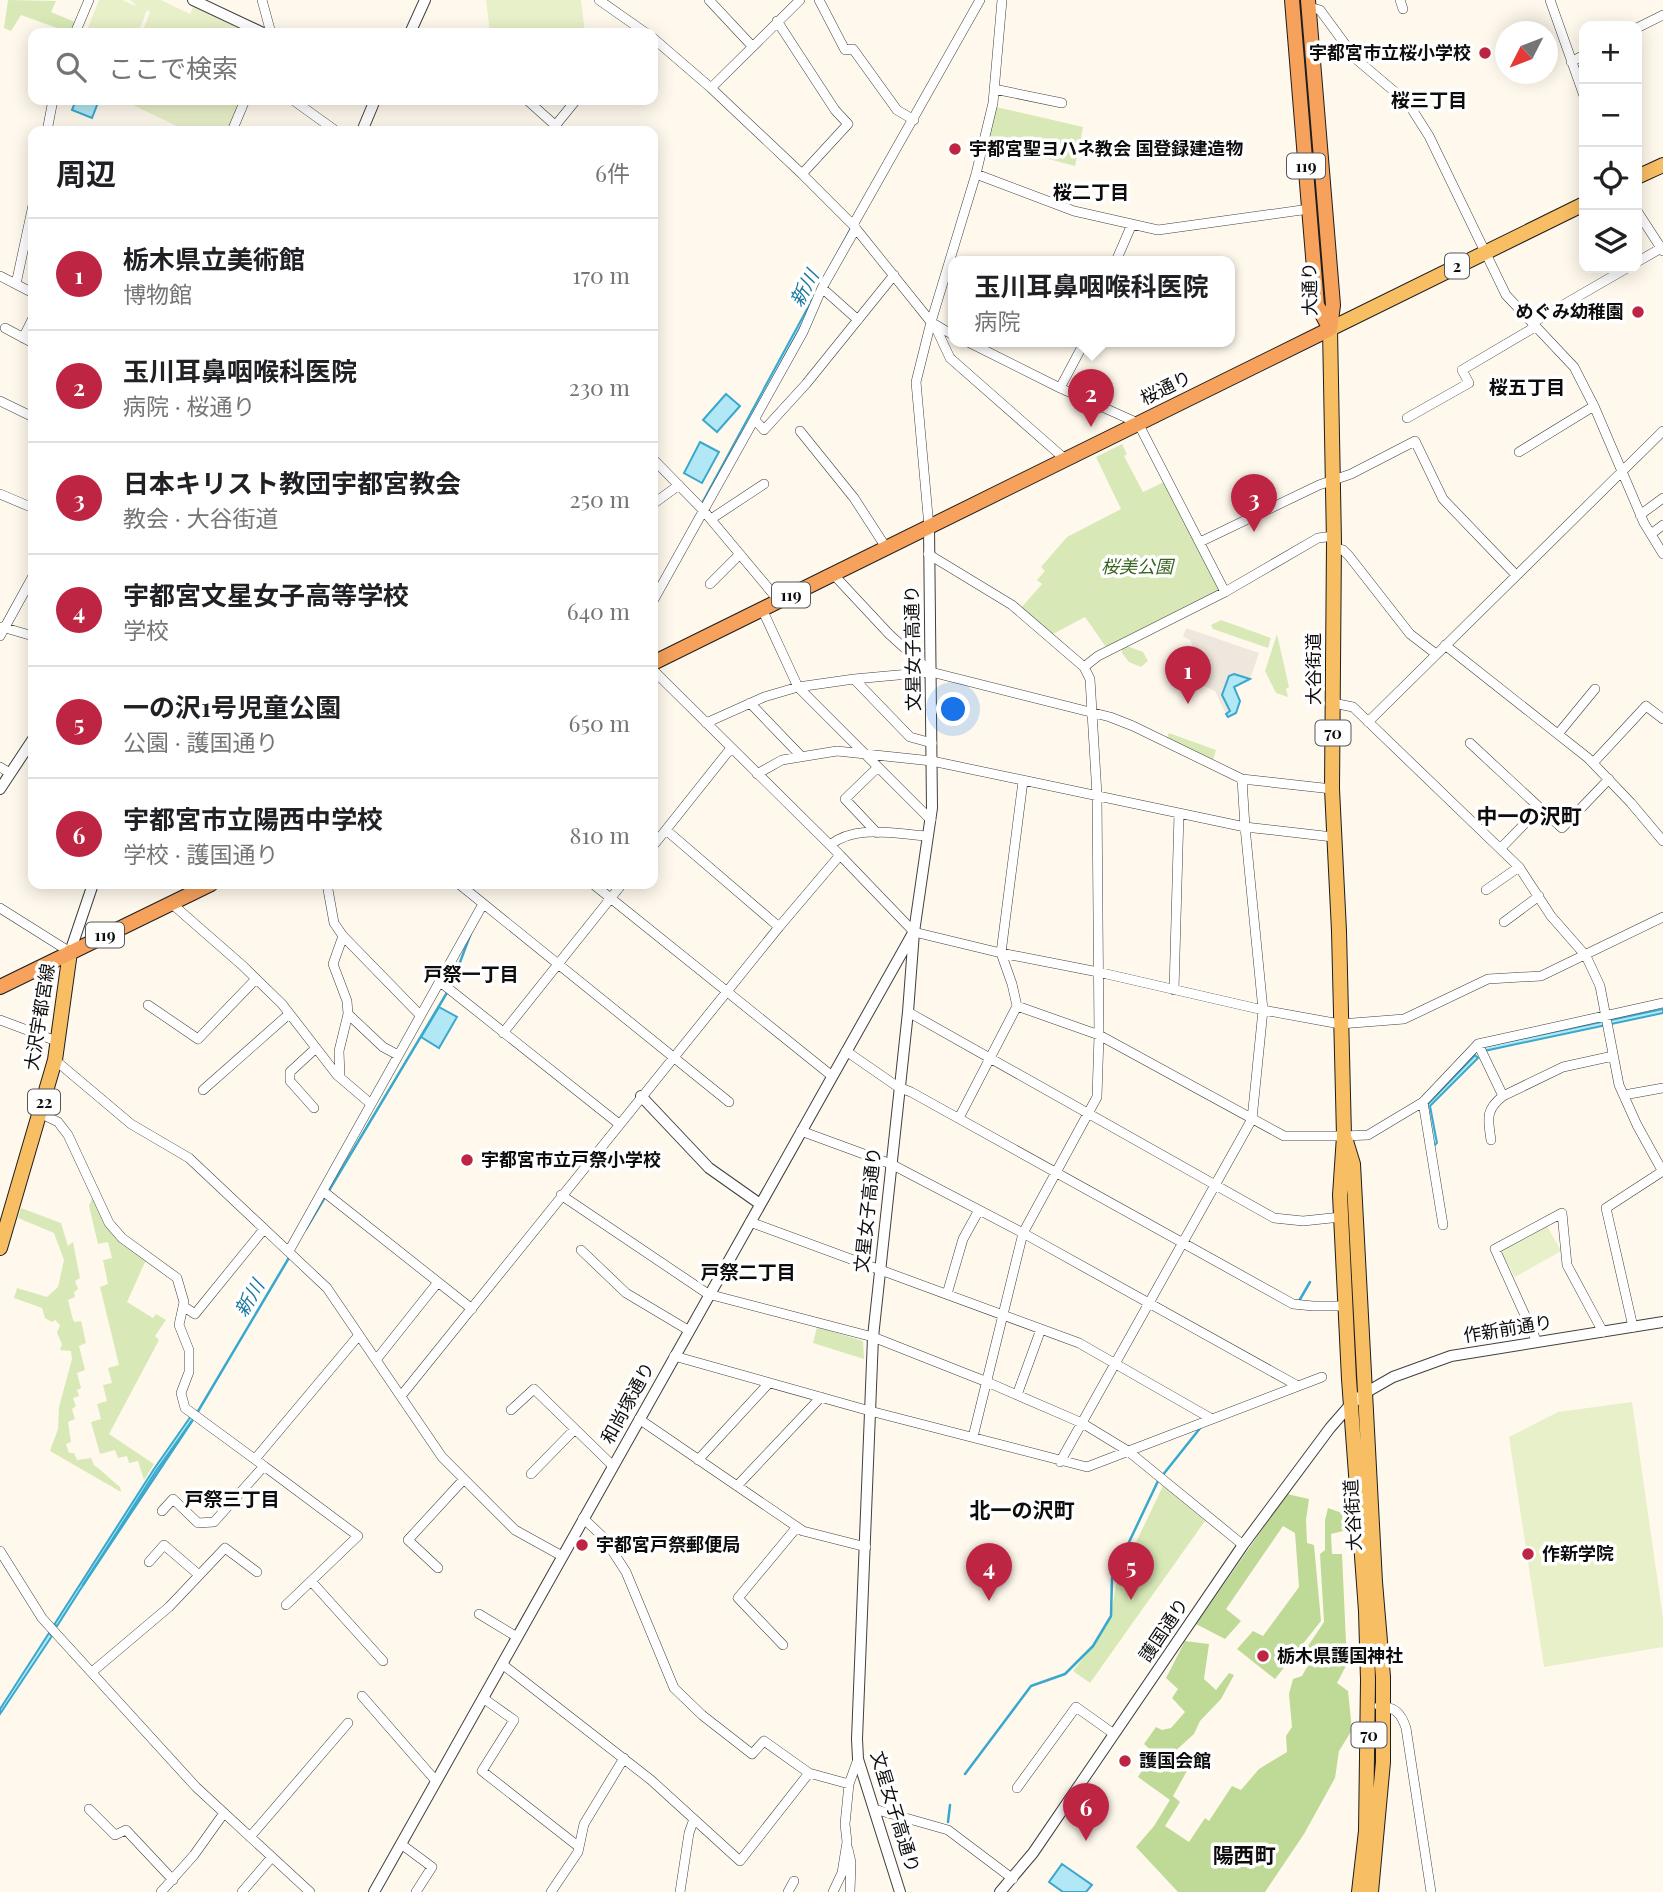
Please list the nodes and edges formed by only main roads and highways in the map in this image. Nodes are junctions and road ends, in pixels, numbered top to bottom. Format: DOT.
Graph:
graph roads {
  1 [pos="1292,0"];
  2 [pos="1308,4"];
  3 [pos="1663,164"];
  4 [pos="1642,174"];
  5 [pos="1579,206"];
  6 [pos="1330,329"];
  7 [pos="658,661"];
  8 [pos="200,889"];
  9 [pos="70,952"];
  10 [pos="0,987"];
  11 [pos="1345,1136"];
  12 [pos="0,1248"];
  13 [pos="1376,1706"];
  14 [pos="1359,1892"];
  15 [pos="1371,1892"];
  1 -- 6 [label="highway, 大通り / 119"];
  2 -- 6 [label="highway, 大通り / 119"];
  3 -- 4 [label="main road"];
  5 -- 6 [label="main road, 桜通り / 2"];
  6 -- 7 [label="highway, 桜通り / 119"];
  6 -- 11 [label="main road, 大谷街道 / 70"];
  8 -- 9 [label="highway, 119"];
  9 -- 10 [label="highway, 119"];
  9 -- 12 [label="main road, 大沢宇都宮線 / 22"];
  11 -- 13 [label="main road, 大谷街道 / 70"];
  11 -- 13 [label="main road, 大谷街道 / 70"];
  13 -- 14 [label="main road, 大谷街道 / 70"];
  13 -- 15 [label="main road, 大谷街道 / 70"];
}
